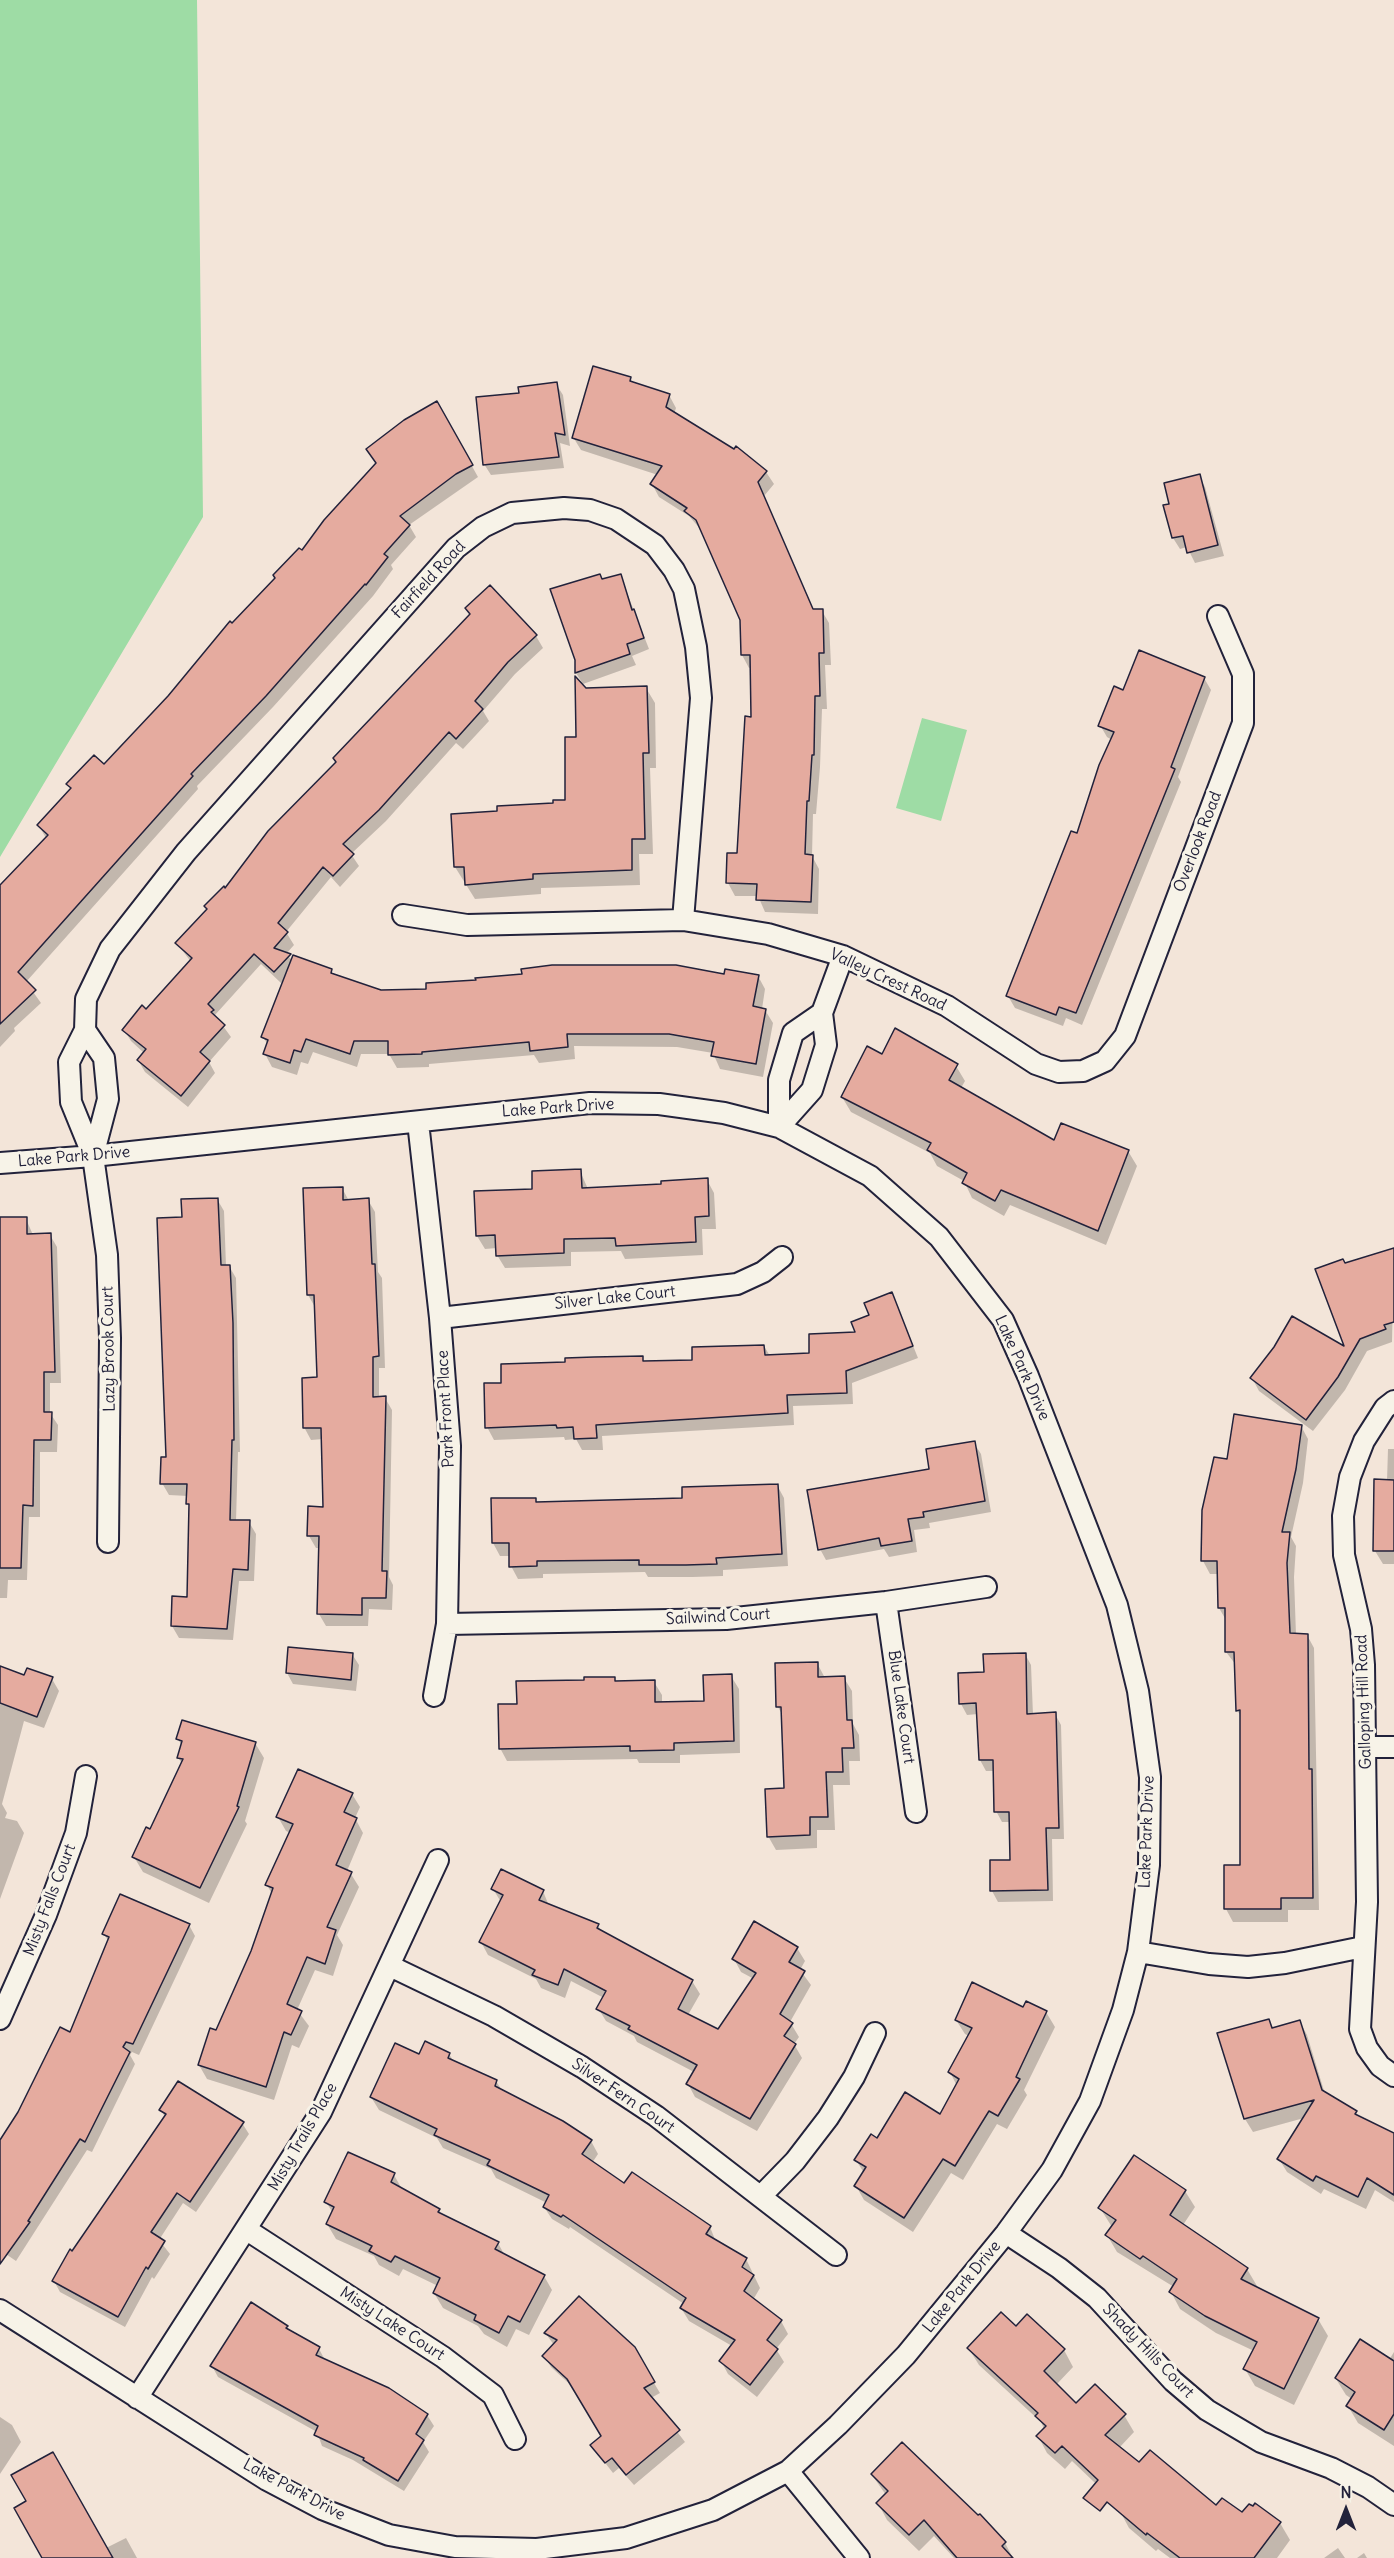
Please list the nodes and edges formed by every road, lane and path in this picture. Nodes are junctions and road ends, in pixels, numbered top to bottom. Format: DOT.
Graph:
graph roads {
  1 [pos="1218,616"];
  2 [pos="403,915"];
  3 [pos="683,920"];
  4 [pos="843,956"];
  5 [pos="822,1013"];
  6 [pos="84,1030"];
  7 [pos="1105,1060"];
  8 [pos="418,1122"];
  9 [pos="779,1127"];
  10 [pos="93,1156"];
  11 [pos="0,1163"];
  12 [pos="782,1257"];
  13 [pos="440,1317"];
  14 [pos="1394,1401"];
  15 [pos="108,1542"];
  16 [pos="986,1587"];
  17 [pos="886,1602"];
  18 [pos="447,1624"];
  19 [pos="434,1696"];
  20 [pos="1366,1747"];
  21 [pos="1394,1747"];
  22 [pos="86,1776"];
  23 [pos="916,1812"];
  24 [pos="438,1860"];
  25 [pos="1363,1947"];
  26 [pos="1138,1952"];
  27 [pos="390,1966"];
  28 [pos="0,2019"];
  29 [pos="875,2033"];
  30 [pos="1394,2076"];
  31 [pos="761,2196"];
  32 [pos="247,2230"];
  33 [pos="1006,2233"];
  34 [pos="836,2255"];
  35 [pos="0,2310"];
  36 [pos="137,2398"];
  37 [pos="515,2439"];
  38 [pos="788,2471"];
  39 [pos="1394,2505"];
  40 [pos="859,2558"];
  1 -- 7 [label="street, Overlook Road"];
  2 -- 3 [label="street, Valley Crest Road"];
  3 -- 4 [label="street, Valley Crest Road"];
  3 -- 6 [label="street, Fairfield Road"];
  4 -- 5 [label="street"];
  4 -- 7 [label="street, Valley Crest Road"];
  5 -- 9 [label="street"];
  5 -- 9 [label="street"];
  6 -- 10 [label="street, Fairfield Road"];
  6 -- 10 [label="street"];
  8 -- 9 [label="street, Lake Park Drive"];
  8 -- 10 [label="street, Lake Park Drive"];
  8 -- 13 [label="street, Park Front Place"];
  9 -- 26 [label="street, Lake Park Drive"];
  10 -- 11 [label="street, Lake Park Drive"];
  10 -- 15 [label="street, Lazy Brook Court"];
  12 -- 13 [label="street, Silver Lake Court"];
  13 -- 18 [label="street, Park Front Place"];
  14 -- 20 [label="street, Galloping Hill Road"];
  16 -- 17 [label="street, Sailwind Court"];
  17 -- 18 [label="street, Sailwind Court"];
  17 -- 23 [label="street, Blue Lake Court"];
  18 -- 19 [label="street, Park Front Place"];
  20 -- 21 [label="street"];
  20 -- 25 [label="street, Galloping Hill Road"];
  22 -- 28 [label="street, Misty Falls Court"];
  24 -- 27 [label="street, Misty Trails Place"];
  25 -- 26 [label="street"];
  25 -- 30 [label="street, Galloping Hill Road"];
  26 -- 33 [label="street, Lake Park Drive"];
  27 -- 31 [label="street, Silver Fern Court"];
  27 -- 32 [label="street, Misty Trails Place"];
  29 -- 31 [label="street"];
  31 -- 34 [label="street, Silver Fern Court"];
  32 -- 36 [label="street, Misty Trails Place"];
  32 -- 37 [label="street, Misty Lake Court"];
  33 -- 38 [label="street, Lake Park Drive"];
  33 -- 39 [label="street, Shady Hills Court"];
  35 -- 36 [label="street, Lake Park Drive"];
  36 -- 38 [label="street, Lake Park Drive"];
  38 -- 40 [label="street"];
}
